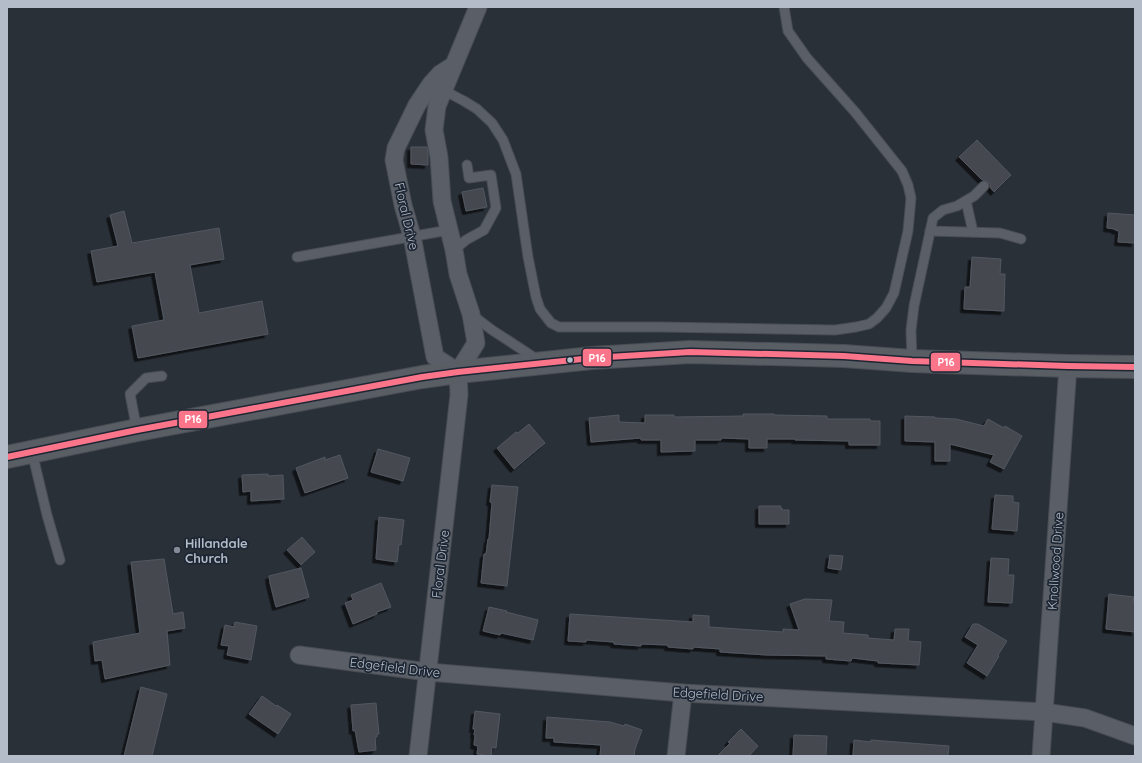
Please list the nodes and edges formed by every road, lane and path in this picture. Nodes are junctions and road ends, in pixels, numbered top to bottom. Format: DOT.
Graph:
graph roads {
  1 [pos="478,7"];
  2 [pos="784,7"];
  3 [pos="453,66"];
  4 [pos="443,90"];
  5 [pos="466,165"];
  6 [pos="984,186"];
  7 [pos="966,201"];
  8 [pos="449,230"];
  9 [pos="930,231"];
  10 [pos="973,232"];
  11 [pos="412,236"];
  12 [pos="1021,239"];
  13 [pos="454,250"];
  14 [pos="296,256"];
  15 [pos="472,314"];
  16 [pos="912,361"];
  17 [pos="542,363"];
  18 [pos="1068,366"];
  19 [pos="1135,367"];
  20 [pos="458,372"];
  21 [pos="162,376"];
  22 [pos="137,430"];
  23 [pos="32,452"];
  24 [pos="7,457"];
  25 [pos="60,560"];
  26 [pos="299,655"];
  27 [pos="428,672"];
  28 [pos="683,693"];
  29 [pos="1044,712"];
  30 [pos="1135,736"];
  31 [pos="418,756"];
  32 [pos="676,756"];
  33 [pos="1042,756"];
  1 -- 3 [label="street"];
  2 -- 4 [label="lane"];
  3 -- 4 [label="street"];
  3 -- 11 [label="street, Floral Drive"];
  4 -- 8 [label="street"];
  5 -- 13 [label="lane"];
  6 -- 7 [label="lane"];
  7 -- 9 [label="lane"];
  7 -- 10 [label="lane"];
  8 -- 11 [label="lane"];
  8 -- 13 [label="street"];
  9 -- 10 [label="lane"];
  9 -- 16 [label="lane"];
  10 -- 12 [label="lane"];
  11 -- 14 [label="lane"];
  11 -- 20 [label="street, Floral Drive"];
  13 -- 15 [label="street"];
  15 -- 17 [label="lane"];
  15 -- 20 [label="street"];
  16 -- 17 [label="main road"];
  16 -- 18 [label="main road"];
  17 -- 20 [label="main road"];
  18 -- 19 [label="main road"];
  18 -- 29 [label="street, Knollwood Drive"];
  20 -- 22 [label="main road"];
  20 -- 27 [label="street, Floral Drive"];
  21 -- 22 [label="lane"];
  22 -- 23 [label="main road"];
  23 -- 24 [label="main road"];
  23 -- 25 [label="lane"];
  26 -- 27 [label="street, Edgefield Drive"];
  27 -- 28 [label="street, Edgefield Drive"];
  27 -- 31 [label="street, Floral Drive"];
  28 -- 29 [label="street, Edgefield Drive"];
  28 -- 32 [label="street"];
  29 -- 30 [label="street, Edgefield Drive"];
  29 -- 33 [label="street, Knollwood Drive"];
}
